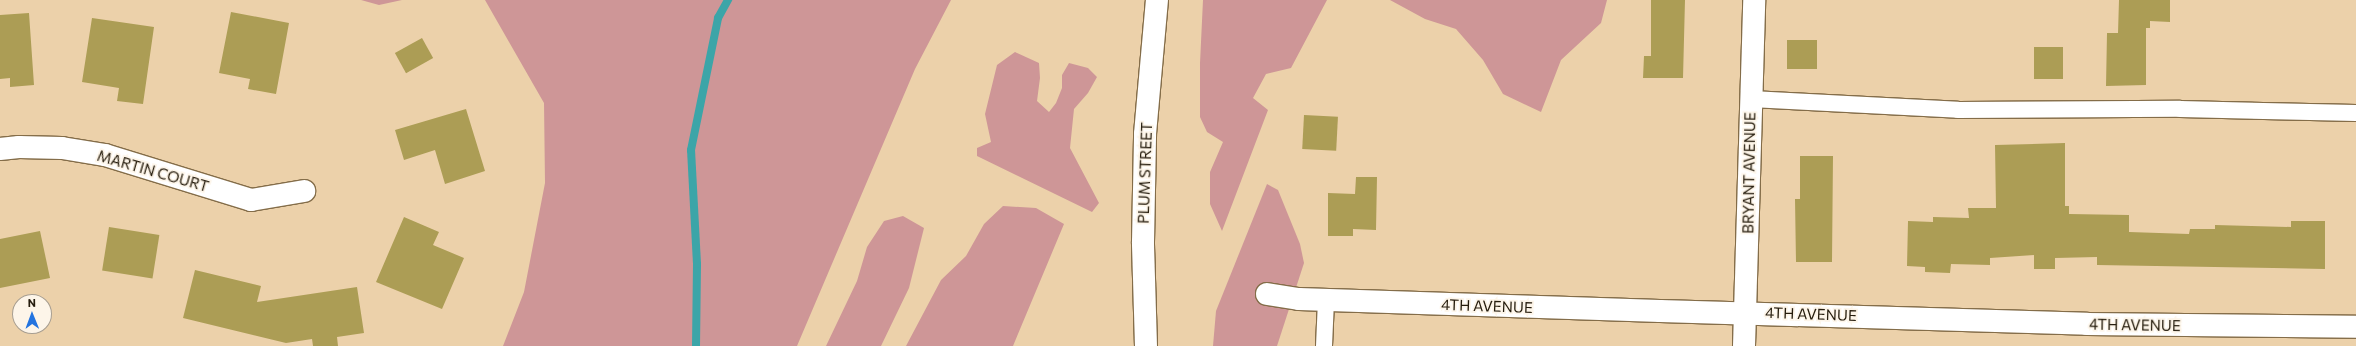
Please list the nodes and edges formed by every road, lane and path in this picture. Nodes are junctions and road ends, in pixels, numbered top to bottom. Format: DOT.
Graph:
graph roads {
  1 [pos="1157,0"];
  2 [pos="1754,0"];
  3 [pos="1751,99"];
  4 [pos="2356,113"];
  5 [pos="0,149"];
  6 [pos="304,191"];
  7 [pos="1267,294"];
  8 [pos="1326,300"];
  9 [pos="1746,312"];
  10 [pos="2356,327"];
  11 [pos="1146,346"];
  12 [pos="1324,346"];
  13 [pos="1744,346"];
  1 -- 11 [label="street, PLUM STREET"];
  2 -- 3 [label="street, BRYANT AVENUE"];
  3 -- 4 [label="lane"];
  3 -- 9 [label="street, BRYANT AVENUE"];
  5 -- 6 [label="street, MARTIN COURT"];
  7 -- 8 [label="street, 4TH AVENUE"];
  8 -- 9 [label="street, 4TH AVENUE"];
  8 -- 12 [label="lane"];
  9 -- 10 [label="street, 4TH AVENUE"];
  9 -- 13 [label="street, BRYANT AVENUE"];
}
